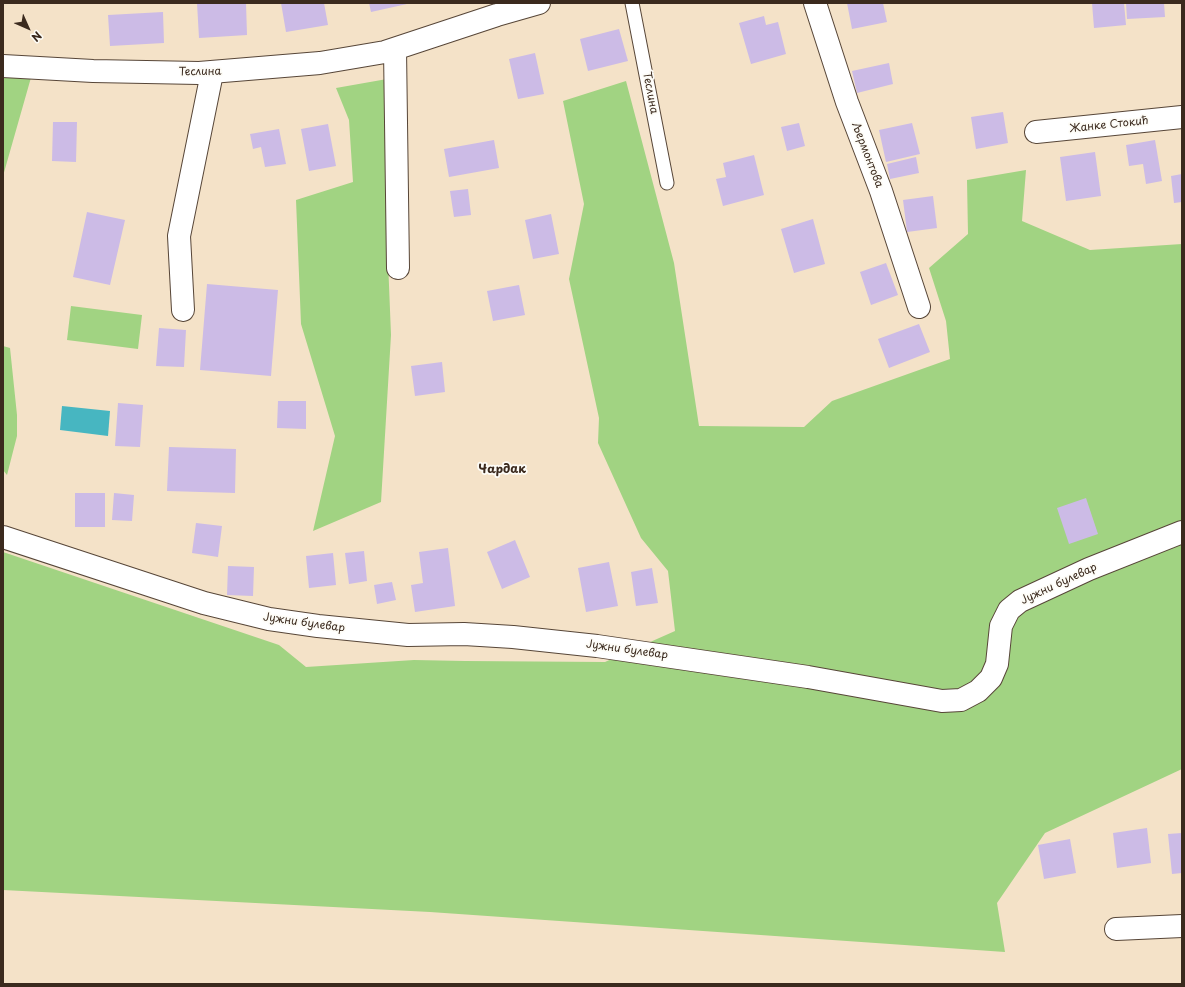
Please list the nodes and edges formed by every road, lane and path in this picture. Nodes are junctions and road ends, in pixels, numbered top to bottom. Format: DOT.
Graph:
graph roads {
  1 [pos="539,3"];
  2 [pos="632,3"];
  3 [pos="815,3"];
  4 [pos="395,49"];
  5 [pos="3,66"];
  6 [pos="212,73"];
  7 [pos="1182,117"];
  8 [pos="1036,132"];
  9 [pos="667,183"];
  10 [pos="398,268"];
  11 [pos="919,307"];
  12 [pos="183,310"];
  13 [pos="1182,532"];
  14 [pos="3,537"];
  15 [pos="1182,926"];
  16 [pos="1116,928"];
  1 -- 4 [label="street, Теслина"];
  2 -- 9 [label="lane, Теслина"];
  3 -- 11 [label="street, Љермонтова"];
  4 -- 6 [label="street, Теслина"];
  4 -- 10 [label="street"];
  5 -- 6 [label="street, Теслина"];
  6 -- 12 [label="street"];
  7 -- 8 [label="street, Жанке Стокић"];
  13 -- 14 [label="street, Јужни булевар"];
  15 -- 16 [label="street"];
}
